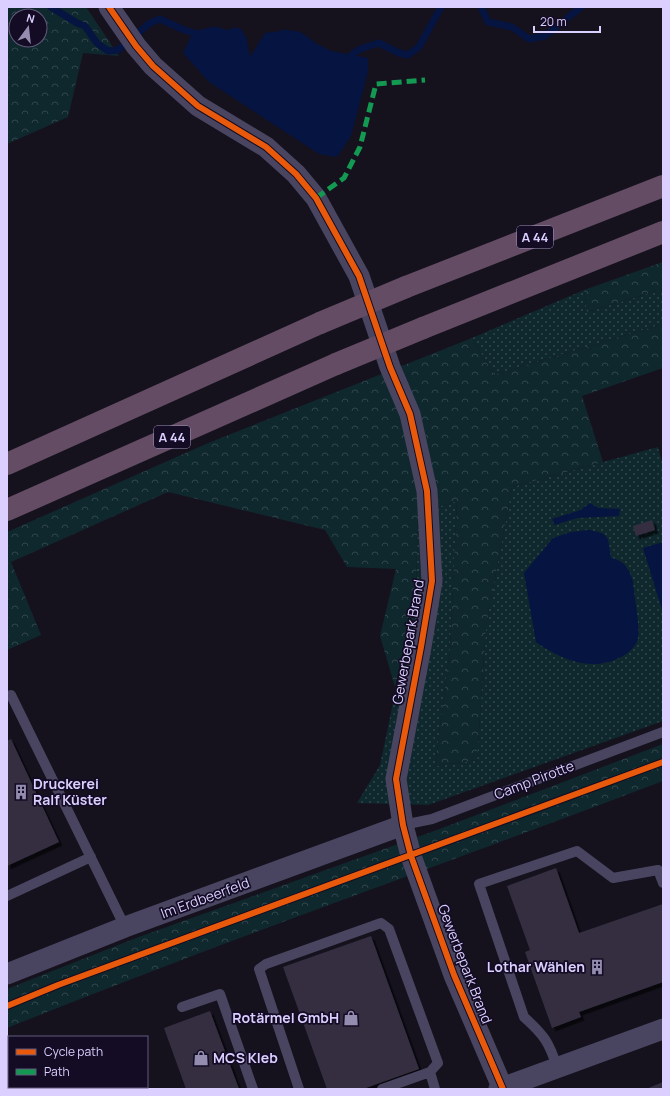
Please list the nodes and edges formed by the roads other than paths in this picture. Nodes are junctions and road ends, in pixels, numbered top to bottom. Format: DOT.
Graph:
graph roads {
  1 [pos="109,7"];
  2 [pos="663,186"];
  3 [pos="663,232"];
  4 [pos="7,464"];
  5 [pos="7,510"];
  6 [pos="7,696"];
  7 [pos="663,732"];
  8 [pos="403,825"];
  9 [pos="91,857"];
  10 [pos="663,883"];
  11 [pos="7,896"];
  12 [pos="126,927"];
  13 [pos="7,974"];
  14 [pos="182,1007"];
  15 [pos="663,1029"];
  16 [pos="557,1067"];
  17 [pos="430,1072"];
  18 [pos="253,1089"];
  19 [pos="299,1089"];
  20 [pos="382,1089"];
  21 [pos="435,1089"];
  22 [pos="502,1089"];
  1 -- 8 [label="street, Gewerbepark Brand"];
  2 -- 4 [label="highway, A 44, bridge"];
  3 -- 5 [label="highway, A 44, bridge"];
  6 -- 9 [label="lane"];
  7 -- 8 [label="lane, Camp Pirotte"];
  8 -- 12 [label="street, Im Erdbeerfeld"];
  8 -- 22 [label="street, Gewerbepark Brand"];
  9 -- 11 [label="lane"];
  9 -- 12 [label="lane"];
  10 -- 16 [label="lane"];
  12 -- 13 [label="street, Im Erdbeerfeld"];
  14 -- 18 [label="lane"];
  15 -- 16 [label="street, Gewerbepark Brand"];
  16 -- 22 [label="street, Gewerbepark Brand"];
  17 -- 19 [label="lane"];
  17 -- 20 [label="lane"];
  17 -- 21 [label="lane"];
}
